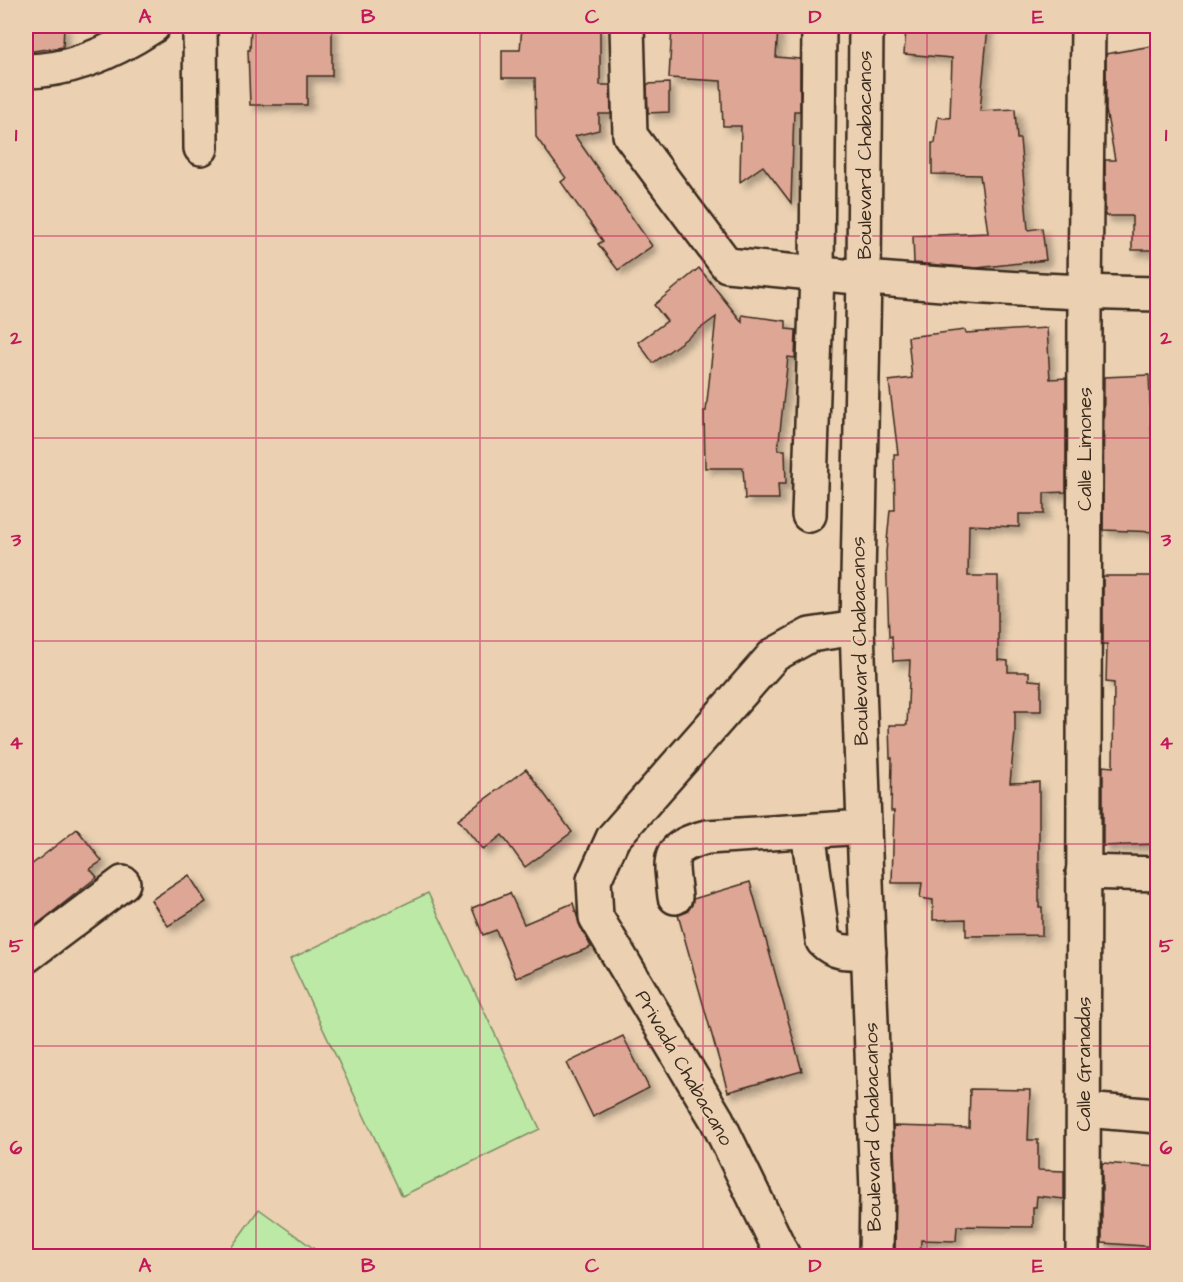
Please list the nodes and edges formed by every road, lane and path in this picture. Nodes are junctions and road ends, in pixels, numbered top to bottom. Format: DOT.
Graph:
graph roads {
  1 [pos="153,26"];
  2 [pos="200,26"];
  3 [pos="627,26"];
  4 [pos="819,26"];
  5 [pos="866,26"];
  6 [pos="1088,26"];
  7 [pos="26,71"];
  8 [pos="201,148"];
  9 [pos="817,273"];
  10 [pos="864,276"];
  11 [pos="1085,293"];
  12 [pos="1158,294"];
  13 [pos="809,516"];
  14 [pos="857,628"];
  15 [pos="864,827"];
  16 [pos="808,831"];
  17 [pos="1083,872"];
  18 [pos="1158,874"];
  19 [pos="123,883"];
  20 [pos="675,897"];
  21 [pos="869,952"];
  22 [pos="26,956"];
  23 [pos="1084,1110"];
  24 [pos="1158,1116"];
  25 [pos="783,1257"];
  26 [pos="876,1257"];
  27 [pos="1083,1257"];
  1 -- 7 [label="street"];
  2 -- 8 [label="street"];
  3 -- 9 [label="street"];
  4 -- 9 [label="street"];
  5 -- 10 [label="street, Boulevard Chabacanos"];
  6 -- 11 [label="street, Calle Limones"];
  9 -- 10 [label="street"];
  9 -- 13 [label="street"];
  10 -- 11 [label="street"];
  10 -- 14 [label="street, Boulevard Chabacanos"];
  11 -- 12 [label="street"];
  11 -- 17 [label="street, Calle Limones"];
  14 -- 15 [label="street, Boulevard Chabacanos"];
  14 -- 25 [label="street, Privada Chabacano"];
  15 -- 16 [label="street"];
  15 -- 21 [label="street, Boulevard Chabacanos"];
  16 -- 20 [label="street"];
  16 -- 21 [label="street"];
  17 -- 18 [label="street"];
  17 -- 23 [label="street, Calle Granadas"];
  19 -- 22 [label="street"];
  21 -- 26 [label="street, Boulevard Chabacanos"];
  23 -- 24 [label="street"];
  23 -- 27 [label="street, Calle Granadas"];
}
